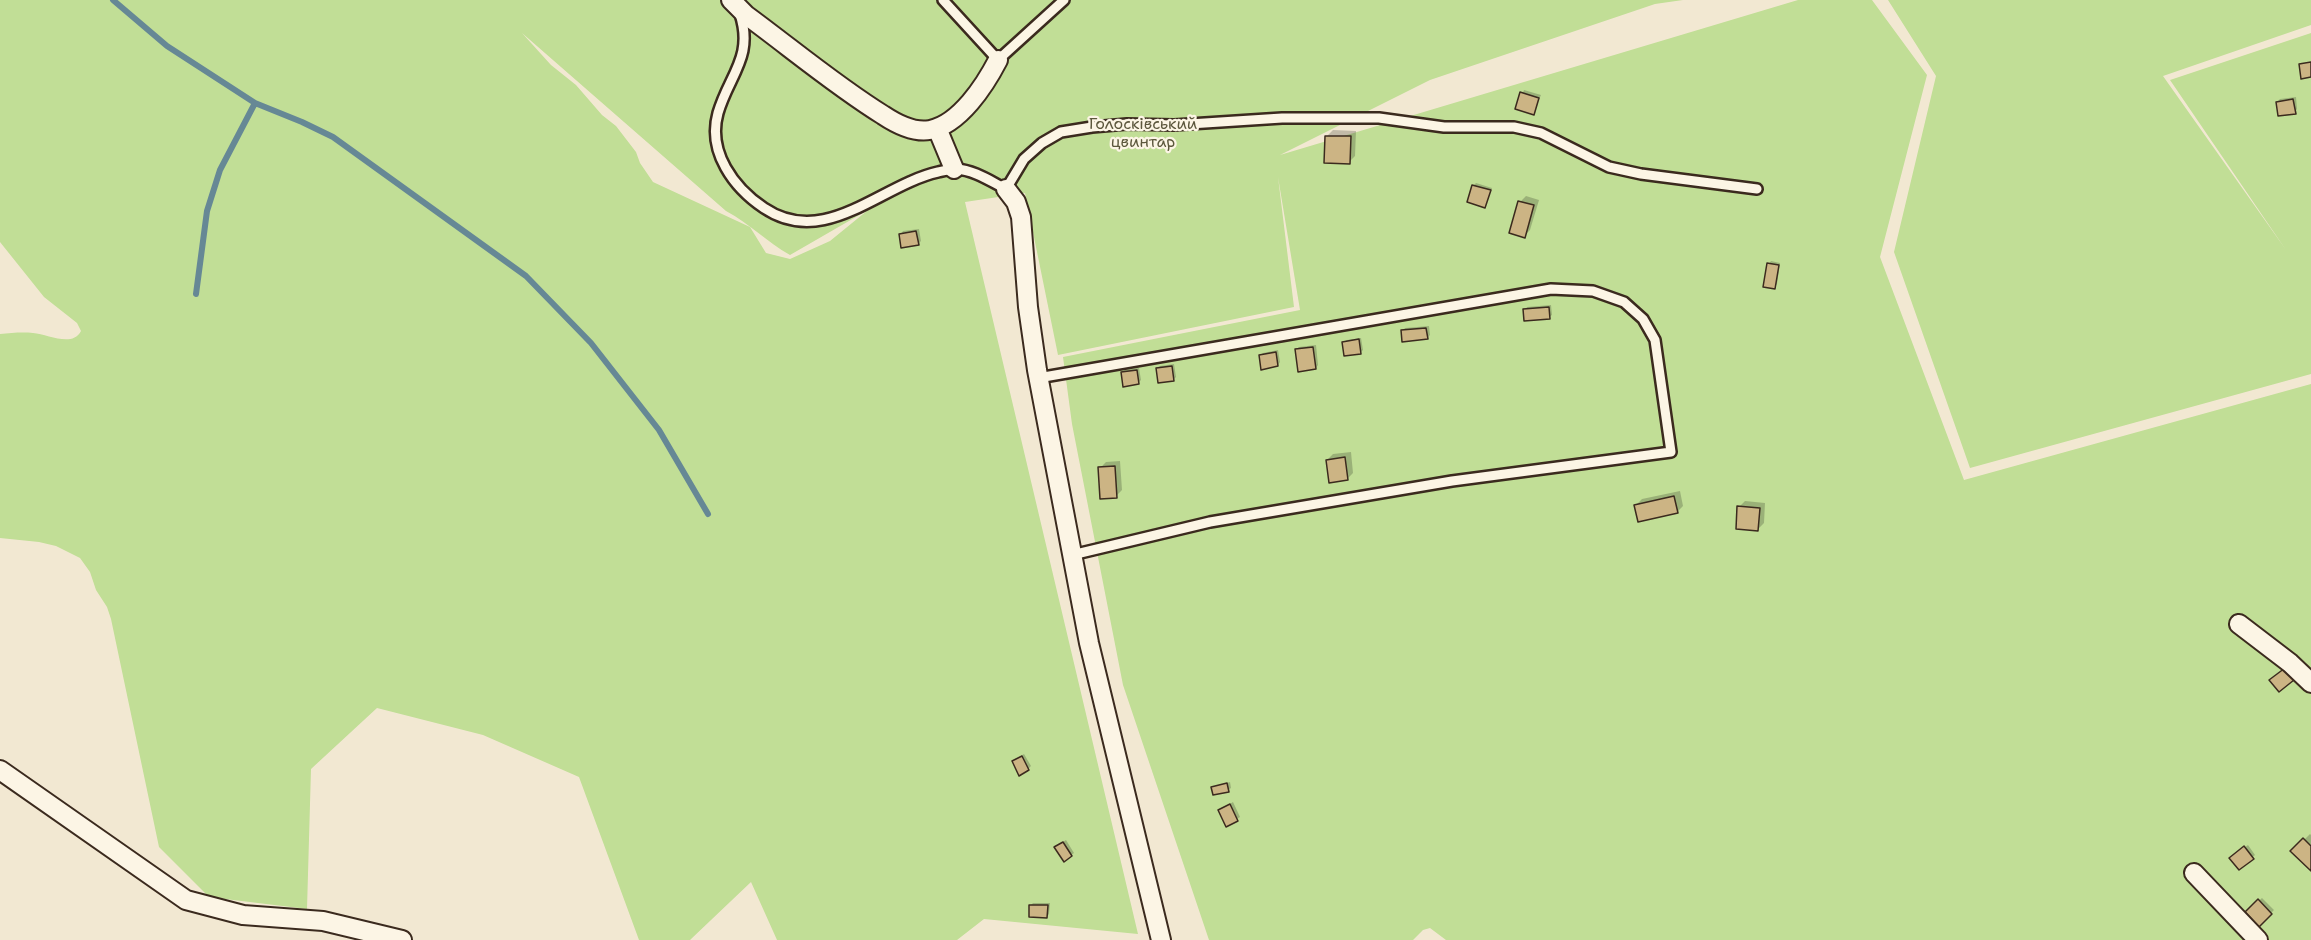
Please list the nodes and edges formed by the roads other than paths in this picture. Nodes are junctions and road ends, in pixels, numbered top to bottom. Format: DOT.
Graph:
graph roads {
  1 [pos="943,0"];
  2 [pos="1064,0"];
  3 [pos="733,2"];
  4 [pos="998,60"];
  5 [pos="937,128"];
  6 [pos="954,169"];
  7 [pos="1006,189"];
  8 [pos="1757,189"];
  9 [pos="1038,378"];
  10 [pos="1072,555"];
  11 [pos="2239,624"];
  12 [pos="2311,683"];
  13 [pos="0,770"];
  14 [pos="2194,873"];
  15 [pos="402,940"];
  16 [pos="1161,940"];
  17 [pos="2258,940"];
  1 -- 4 [label="lane"];
  2 -- 4 [label="lane"];
  3 -- 5 [label="street"];
  3 -- 6 [label="lane"];
  4 -- 5 [label="street"];
  5 -- 6 [label="street"];
  6 -- 7 [label="lane"];
  7 -- 8 [label="lane"];
  7 -- 9 [label="street"];
  9 -- 10 [label="street"];
  9 -- 10 [label="lane"];
  10 -- 16 [label="street"];
  11 -- 12 [label="street"];
  13 -- 15 [label="street"];
  14 -- 17 [label="street"];
}
